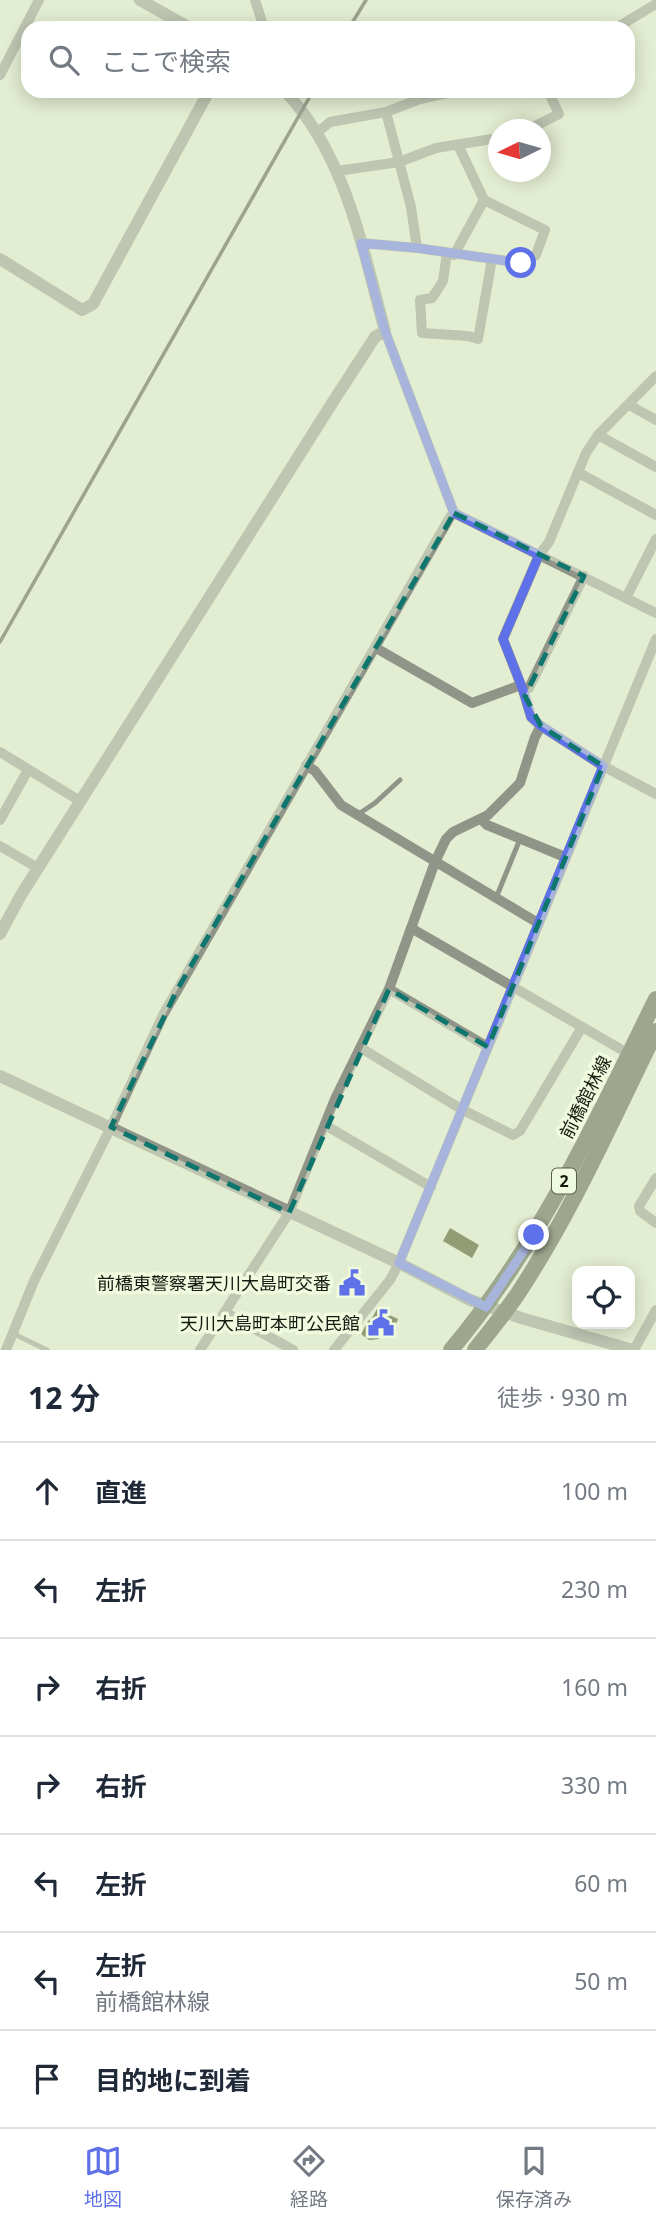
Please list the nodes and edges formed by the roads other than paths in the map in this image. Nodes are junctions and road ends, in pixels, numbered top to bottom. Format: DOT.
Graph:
graph roads {
  1 [pos="39,0"];
  2 [pos="140,0"];
  3 [pos="255,0"];
  4 [pos="656,5"];
  5 [pos="28,21"];
  6 [pos="178,21"];
  7 [pos="262,21"];
  8 [pos="627,21"];
  9 [pos="21,35"];
  10 [pos="0,75"];
  11 [pos="205,98"];
  12 [pos="292,98"];
  13 [pos="425,98"];
  14 [pos="551,98"];
  15 [pos="386,112"];
  16 [pos="549,119"];
  17 [pos="318,132"];
  18 [pos="488,140"];
  19 [pos="458,145"];
  20 [pos="399,162"];
  21 [pos="337,171"];
  22 [pos="484,200"];
  23 [pos="361,243"];
  24 [pos="417,248"];
  25 [pos="451,254"];
  26 [pos="0,259"];
  27 [pos="492,259"];
  28 [pos="385,331"];
  29 [pos="656,376"];
  30 [pos="629,404"];
  31 [pos="656,420"];
  32 [pos="598,435"];
  33 [pos="656,467"];
  34 [pos="579,473"];
  35 [pos="454,513"];
  36 [pos="656,515"];
  37 [pos="656,539"];
  38 [pos="539,555"];
  39 [pos="584,576"];
  40 [pos="626,598"];
  41 [pos="656,613"];
  42 [pos="656,639"];
  43 [pos="376,648"];
  44 [pos="522,688"];
  45 [pos="541,726"];
  46 [pos="0,752"];
  47 [pos="306,765"];
  48 [pos="603,766"];
  49 [pos="29,770"];
  50 [pos="400,780"];
  51 [pos="656,794"];
  52 [pos="80,801"];
  53 [pos="357,815"];
  54 [pos="481,819"];
  55 [pos="0,820"];
  56 [pos="520,839"];
  57 [pos="0,846"];
  58 [pos="565,857"];
  59 [pos="435,862"];
  60 [pos="38,868"];
  61 [pos="496,898"];
  62 [pos="538,923"];
  63 [pos="411,928"];
  64 [pos="0,934"];
  65 [pos="512,986"];
  66 [pos="389,989"];
  67 [pos="656,999"];
  68 [pos="582,1027"];
  69 [pos="656,1031"];
  70 [pos="488,1047"];
  71 [pos="361,1048"];
  72 [pos="629,1054"];
  73 [pos="0,1076"];
  74 [pos="461,1109"];
  75 [pos="325,1125"];
  76 [pos="111,1127"];
  77 [pos="656,1178"];
  78 [pos="431,1187"];
  79 [pos="289,1213"];
  80 [pos="656,1223"];
  81 [pos="399,1263"];
  82 [pos="486,1307"];
  83 [pos="656,1310"];
  84 [pos="226,1312"];
  85 [pos="504,1313"];
  86 [pos="13,1334"];
  87 [pos="6,1350"];
  88 [pos="47,1350"];
  89 [pos="200,1350"];
  90 [pos="293,1350"];
  91 [pos="334,1350"];
  92 [pos="452,1350"];
  93 [pos="474,1350"];
  94 [pos="634,1350"];
  1 -- 5 [label="street"];
  2 -- 6 [label="street"];
  3 -- 7 [label="street"];
  4 -- 8 [label="street"];
  9 -- 10 [label="street"];
  11 -- 26 [label="street"];
  12 -- 17 [label="street"];
  13 -- 15 [label="street"];
  14 -- 16 [label="street"];
  15 -- 17 [label="street"];
  15 -- 20 [label="street"];
  17 -- 21 [label="street"];
  18 -- 19 [label="street"];
  19 -- 20 [label="street"];
  19 -- 22 [label="street"];
  20 -- 21 [label="street"];
  20 -- 24 [label="street"];
  21 -- 23 [label="street"];
  22 -- 25 [label="street"];
  22 -- 27 [label="street"];
  23 -- 24 [label="street"];
  23 -- 28 [label="street"];
  24 -- 25 [label="street"];
  25 -- 27 [label="street"];
  25 -- 27 [label="street"];
  28 -- 35 [label="street"];
  28 -- 52 [label="street"];
  29 -- 30 [label="street"];
  30 -- 31 [label="street"];
  30 -- 32 [label="street"];
  32 -- 33 [label="street"];
  32 -- 34 [label="street"];
  34 -- 36 [label="street"];
  34 -- 38 [label="street"];
  35 -- 38 [label="street"];
  35 -- 43 [label="street"];
  37 -- 40 [label="street"];
  38 -- 39 [label="street"];
  38 -- 44 [label="street"];
  39 -- 40 [label="street"];
  39 -- 44 [label="street"];
  40 -- 41 [label="street"];
  42 -- 48 [label="street"];
  43 -- 44 [label="street"];
  43 -- 47 [label="street"];
  44 -- 45 [label="street"];
  45 -- 48 [label="street"];
  45 -- 54 [label="street"];
  46 -- 49 [label="street"];
  47 -- 53 [label="street"];
  47 -- 76 [label="street"];
  48 -- 51 [label="street"];
  48 -- 58 [label="street"];
  49 -- 52 [label="street"];
  49 -- 55 [label="street"];
  50 -- 53 [label="lane"];
  52 -- 60 [label="street"];
  53 -- 59 [label="street"];
  54 -- 56 [label="street"];
  54 -- 59 [label="street"];
  56 -- 58 [label="street"];
  56 -- 61 [label="lane"];
  57 -- 60 [label="street"];
  58 -- 62 [label="street"];
  59 -- 61 [label="street"];
  59 -- 63 [label="street"];
  60 -- 64 [label="street"];
  61 -- 62 [label="street"];
  62 -- 65 [label="street"];
  63 -- 65 [label="street"];
  63 -- 66 [label="street"];
  65 -- 68 [label="street"];
  65 -- 70 [label="street"];
  66 -- 70 [label="street"];
  66 -- 71 [label="street"];
  67 -- 72 [label="main road, 前橋館林線 / 2"];
  68 -- 72 [label="street"];
  68 -- 74 [label="street"];
  69 -- 85 [label="main road, 前橋館林線 / 2"];
  70 -- 74 [label="street"];
  71 -- 74 [label="street"];
  71 -- 75 [label="street"];
  72 -- 82 [label="main road, 前橋館林線 / 2"];
  73 -- 76 [label="street"];
  74 -- 78 [label="street"];
  75 -- 78 [label="street"];
  75 -- 79 [label="street"];
  76 -- 79 [label="street"];
  76 -- 86 [label="street"];
  77 -- 80 [label="street"];
  78 -- 81 [label="street"];
  79 -- 81 [label="street"];
  79 -- 84 [label="street"];
  81 -- 82 [label="street"];
  81 -- 91 [label="street"];
  82 -- 85 [label="street"];
  82 -- 92 [label="main road, 前橋館林線 / 2"];
  83 -- 94 [label="street"];
  84 -- 89 [label="street"];
  84 -- 90 [label="street"];
  85 -- 93 [label="main road, 前橋館林線 / 2"];
  85 -- 94 [label="street"];
  86 -- 87 [label="street"];
  86 -- 88 [label="lane"];
}
